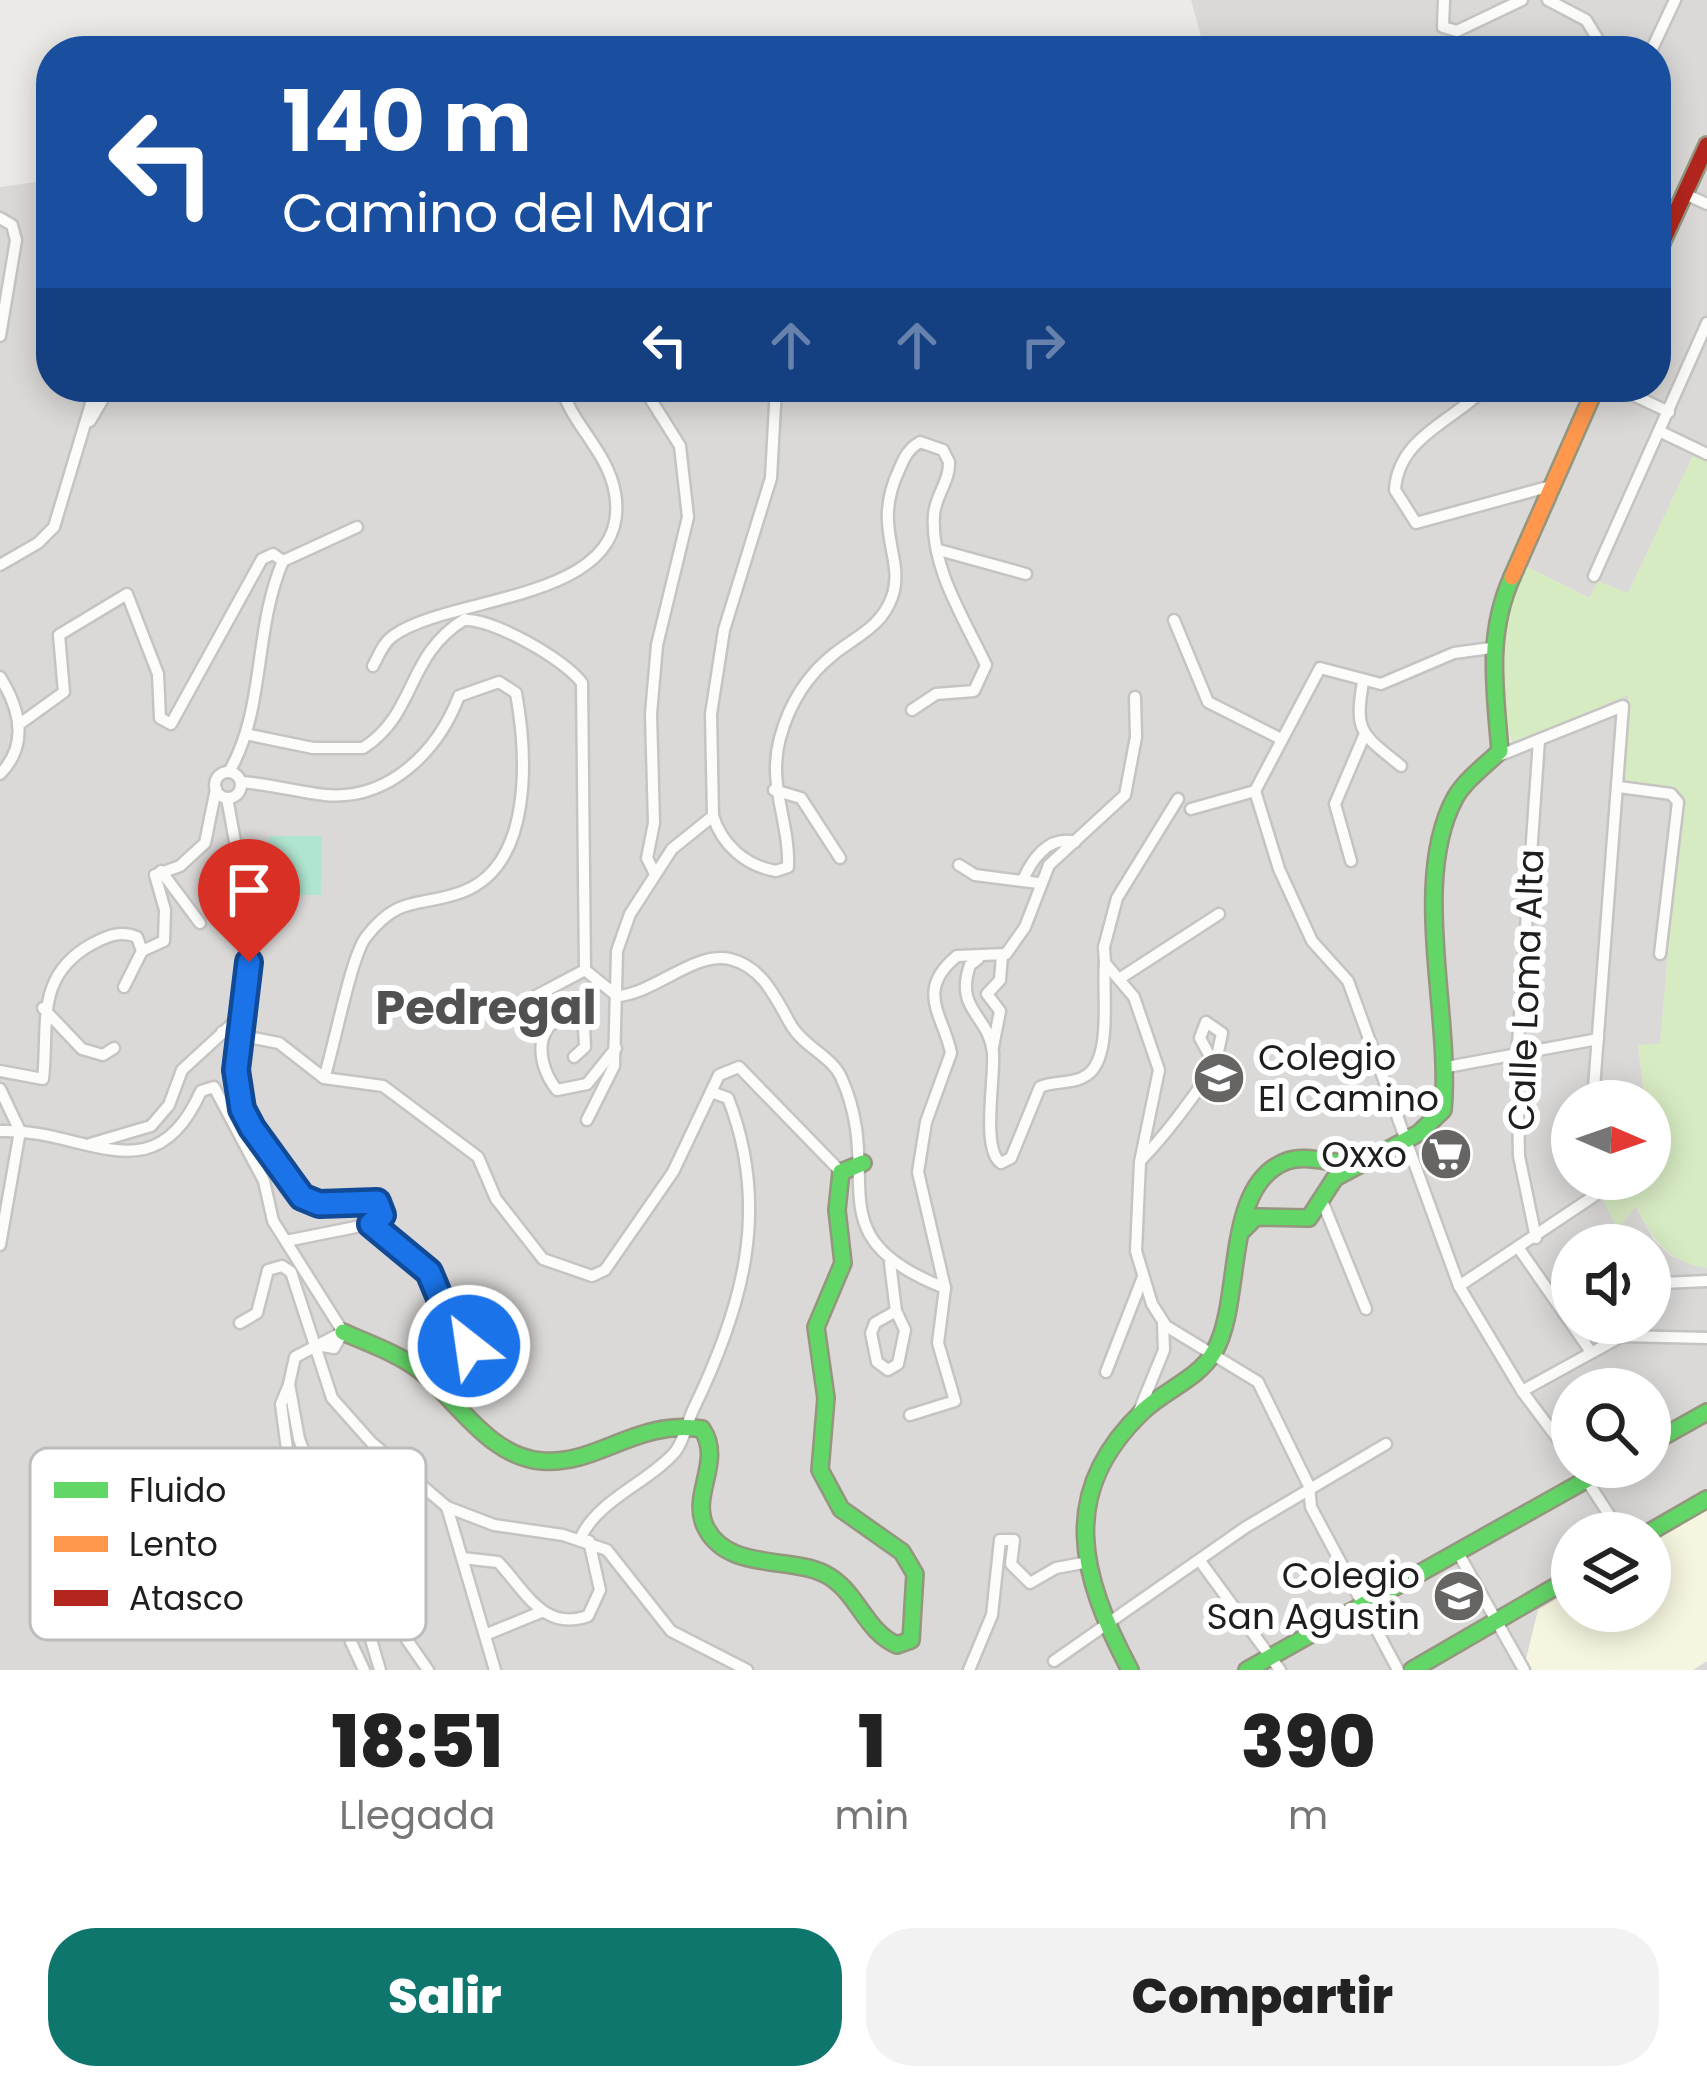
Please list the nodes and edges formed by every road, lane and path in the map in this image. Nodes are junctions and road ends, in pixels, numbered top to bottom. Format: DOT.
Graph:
graph roads {
  1 [pos="1444,0"];
  2 [pos="1522,0"];
  3 [pos="1548,0"];
  4 [pos="1675,0"];
  5 [pos="1596,36"];
  6 [pos="1658,36"];
  7 [pos="1707,145"];
  8 [pos="1685,194"];
  9 [pos="1707,204"];
  10 [pos="0,218"];
  11 [pos="1672,222"];
  12 [pos="1707,323"];
  13 [pos="0,336"];
  14 [pos="91,402"];
  15 [pos="101,402"];
  16 [pos="569,402"];
  17 [pos="652,402"];
  18 [pos="775,402"];
  19 [pos="1467,402"];
  20 [pos="1589,402"];
  21 [pos="1648,402"];
  22 [pos="1669,412"];
  23 [pos="1661,432"];
  24 [pos="79,439"];
  25 [pos="1707,454"];
  26 [pos="1551,486"];
  27 [pos="357,526"];
  28 [pos="939,550"];
  29 [pos="283,561"];
  30 [pos="0,565"];
  31 [pos="1026,574"];
  32 [pos="1594,576"];
  33 [pos="474,606"];
  34 [pos="464,620"];
  35 [pos="1174,620"];
  36 [pos="1491,648"];
  37 [pos="374,666"];
  38 [pos="0,677"];
  39 [pos="1363,682"];
  40 [pos="1135,697"];
  41 [pos="912,710"];
  42 [pos="21,723"];
  43 [pos="250,735"];
  44 [pos="1364,736"];
  45 [pos="1281,739"];
  46 [pos="1539,740"];
  47 [pos="1498,756"];
  48 [pos="1401,766"];
  49 [pos="230,772"];
  50 [pos="0,774"];
  51 [pos="241,782"];
  52 [pos="1619,787"];
  53 [pos="216,789"];
  54 [pos="774,790"];
  55 [pos="1255,791"];
  56 [pos="226,798"];
  57 [pos="1178,799"];
  58 [pos="1191,808"];
  59 [pos="713,816"];
  60 [pos="1075,842"];
  61 [pos="839,858"];
  62 [pos="1351,861"];
  63 [pos="959,865"];
  64 [pos="654,872"];
  65 [pos="158,876"];
  66 [pos="1022,880"];
  67 [pos="1038,883"];
  68 [pos="1219,914"];
  69 [pos="200,923"];
  70 [pos="142,951"];
  71 [pos="1660,954"];
  72 [pos="1002,955"];
  73 [pos="980,958"];
  74 [pos="1105,963"];
  75 [pos="586,970"];
  76 [pos="1119,979"];
  77 [pos="124,987"];
  78 [pos="617,996"];
  79 [pos="44,1008"];
  80 [pos="243,1014"];
  81 [pos="496,1017"];
  82 [pos="222,1032"];
  83 [pos="243,1039"];
  84 [pos="1598,1039"];
  85 [pos="617,1045"];
  86 [pos="114,1048"];
  87 [pos="993,1051"];
  88 [pos="574,1057"];
  89 [pos="1516,1058"];
  90 [pos="1215,1066"];
  91 [pos="1447,1067"];
  92 [pos="0,1071"];
  93 [pos="324,1078"];
  94 [pos="1595,1080"];
  95 [pos="0,1089"];
  96 [pos="711,1092"];
  97 [pos="1154,1106"];
  98 [pos="1184,1110"];
  99 [pos="587,1120"];
  100 [pos="20,1131"];
  101 [pos="0,1132"];
  102 [pos="1406,1140"];
  103 [pos="90,1144"];
  104 [pos="1360,1161"];
  105 [pos="1140,1162"];
  106 [pos="863,1163"];
  107 [pos="841,1172"];
  108 [pos="1588,1200"];
  109 [pos="1323,1203"];
  110 [pos="371,1224"];
  111 [pos="1242,1231"];
  112 [pos="1536,1238"];
  113 [pos="286,1241"];
  114 [pos="0,1245"];
  115 [pos="1520,1250"];
  116 [pos="890,1263"];
  117 [pos="1143,1277"];
  118 [pos="1707,1281"];
  119 [pos="1671,1283"];
  120 [pos="1459,1286"];
  121 [pos="945,1288"];
  122 [pos="1366,1309"];
  123 [pos="896,1311"];
  124 [pos="240,1323"];
  125 [pos="1163,1323"];
  126 [pos="343,1332"];
  127 [pos="1707,1338"];
  128 [pos="316,1345"];
  129 [pos="1591,1352"];
  130 [pos="1214,1354"];
  131 [pos="469,1357"];
  132 [pos="1106,1372"];
  133 [pos="289,1384"];
  134 [pos="1522,1391"];
  135 [pos="1707,1412"];
  136 [pos="910,1414"];
  137 [pos="1133,1420"];
  138 [pos="685,1428"];
  139 [pos="1551,1430"];
  140 [pos="1671,1432"];
  141 [pos="1386,1444"];
  142 [pos="287,1448"];
  143 [pos="302,1448"];
  144 [pos="381,1448"];
  145 [pos="1309,1486"];
  146 [pos="426,1488"];
  147 [pos="1558,1488"];
  148 [pos="1707,1499"];
  149 [pos="447,1507"];
  150 [pos="1671,1520"];
  151 [pos="585,1540"];
  152 [pos="1457,1551"];
  153 [pos="462,1558"];
  154 [pos="1200,1561"];
  155 [pos="1083,1563"];
  156 [pos="1551,1588"];
  157 [pos="1363,1606"];
  158 [pos="541,1612"];
  159 [pos="1496,1620"];
  160 [pos="1106,1628"];
  161 [pos="485,1635"];
  162 [pos="351,1640"];
  163 [pos="371,1640"];
  164 [pos="407,1640"];
  165 [pos="1054,1661"];
  166 [pos="1275,1664"];
  167 [pos="364,1670"];
  168 [pos="380,1670"];
  169 [pos="428,1670"];
  170 [pos="494,1670"];
  171 [pos="747,1670"];
  172 [pos="969,1670"];
  173 [pos="1130,1670"];
  174 [pos="1247,1670"];
  175 [pos="1398,1670"];
  176 [pos="1412,1670"];
  177 [pos="1524,1670"];
  1 -- 2 [label="street"];
  3 -- 5 [label="street"];
  4 -- 6 [label="street"];
  7 -- 8 [label="street"];
  8 -- 9 [label="street"];
  8 -- 11 [label="street"];
  10 -- 13 [label="street"];
  12 -- 22 [label="street"];
  14 -- 24 [label="street"];
  15 -- 24 [label="street"];
  16 -- 33 [label="street"];
  17 -- 64 [label="street"];
  18 -- 59 [label="street"];
  19 -- 26 [label="street"];
  20 -- 26 [label="street"];
  21 -- 22 [label="street"];
  22 -- 23 [label="street"];
  23 -- 25 [label="street"];
  23 -- 32 [label="street"];
  24 -- 30 [label="street"];
  26 -- 36 [label="street"];
  27 -- 29 [label="street"];
  28 -- 31 [label="street"];
  28 -- 41 [label="street"];
  28 -- 54 [label="street"];
  29 -- 42 [label="street"];
  29 -- 43 [label="street"];
  33 -- 34 [label="street"];
  33 -- 37 [label="street"];
  34 -- 43 [label="street"];
  34 -- 75 [label="street"];
  35 -- 45 [label="street"];
  36 -- 39 [label="street"];
  36 -- 47 [label="street"];
  38 -- 42 [label="street"];
  39 -- 44 [label="street"];
  39 -- 45 [label="street"];
  40 -- 60 [label="street"];
  42 -- 50 [label="street"];
  43 -- 49 [label="street"];
  44 -- 48 [label="street"];
  44 -- 62 [label="street"];
  45 -- 55 [label="street"];
  46 -- 47 [label="street"];
  46 -- 52 [label="street"];
  46 -- 89 [label="street, Calle Loma Alta"];
  47 -- 91 [label="street"];
  49 -- 51 [label="street"];
  49 -- 53 [label="street"];
  51 -- 56 [label="street"];
  51 -- 93 [label="street"];
  52 -- 71 [label="street"];
  52 -- 84 [label="street"];
  53 -- 56 [label="street"];
  53 -- 65 [label="street"];
  54 -- 59 [label="street"];
  54 -- 61 [label="street"];
  55 -- 58 [label="street"];
  55 -- 102 [label="street"];
  56 -- 80 [label="street"];
  57 -- 74 [label="street"];
  59 -- 64 [label="street"];
  60 -- 66 [label="street"];
  60 -- 67 [label="street"];
  63 -- 66 [label="street"];
  64 -- 78 [label="street"];
  65 -- 69 [label="street"];
  65 -- 70 [label="street"];
  66 -- 67 [label="street"];
  67 -- 72 [label="street"];
  68 -- 76 [label="street"];
  70 -- 77 [label="street"];
  70 -- 79 [label="street"];
  72 -- 73 [label="street"];
  72 -- 87 [label="street"];
  73 -- 87 [label="street"];
  73 -- 121 [label="street"];
  74 -- 76 [label="street"];
  74 -- 87 [label="street"];
  75 -- 78 [label="street"];
  75 -- 81 [label="street"];
  76 -- 97 [label="street"];
  78 -- 85 [label="street"];
  78 -- 106 [label="street"];
  79 -- 86 [label="street"];
  79 -- 92 [label="street"];
  80 -- 82 [label="street"];
  80 -- 83 [label="street"];
  82 -- 83 [label="street"];
  82 -- 103 [label="street"];
  83 -- 93 [label="street"];
  83 -- 110 [label="street"];
  84 -- 89 [label="street"];
  84 -- 94 [label="street"];
  85 -- 88 [label="street"];
  85 -- 99 [label="street"];
  89 -- 91 [label="street"];
  89 -- 112 [label="street, Calle Loma Alta"];
  90 -- 98 [label="street"];
  91 -- 102 [label="street"];
  93 -- 96 [label="street"];
  95 -- 100 [label="street"];
  96 -- 107 [label="street"];
  96 -- 138 [label="street"];
  97 -- 98 [label="street"];
  97 -- 105 [label="street"];
  98 -- 105 [label="street"];
  100 -- 101 [label="street"];
  100 -- 103 [label="street"];
  100 -- 114 [label="street"];
  102 -- 104 [label="street"];
  102 -- 120 [label="street"];
  103 -- 113 [label="street"];
  104 -- 109 [label="street"];
  104 -- 111 [label="street"];
  105 -- 117 [label="street"];
  106 -- 107 [label="street"];
  106 -- 116 [label="street"];
  107 -- 138 [label="street"];
  108 -- 112 [label="street"];
  109 -- 111 [label="street"];
  109 -- 122 [label="street"];
  110 -- 113 [label="street"];
  110 -- 131 [label="street"];
  111 -- 130 [label="street"];
  112 -- 115 [label="street"];
  113 -- 126 [label="street"];
  115 -- 120 [label="street"];
  115 -- 129 [label="street"];
  116 -- 121 [label="street"];
  116 -- 123 [label="street"];
  117 -- 125 [label="street"];
  117 -- 132 [label="street"];
  118 -- 119 [label="street"];
  120 -- 134 [label="street"];
  121 -- 136 [label="street"];
  123 -- 123 [label="street"];
  124 -- 128 [label="street"];
  125 -- 130 [label="street"];
  125 -- 137 [label="street"];
  126 -- 128 [label="street"];
  126 -- 138 [label="street"];
  127 -- 129 [label="street"];
  128 -- 133 [label="street"];
  128 -- 144 [label="street"];
  129 -- 134 [label="street"];
  130 -- 137 [label="street"];
  130 -- 145 [label="street"];
  133 -- 142 [label="street"];
  133 -- 143 [label="street"];
  134 -- 139 [label="street"];
  135 -- 140 [label="street"];
  137 -- 155 [label="street"];
  138 -- 151 [label="street"];
  141 -- 145 [label="street"];
  145 -- 154 [label="street"];
  145 -- 157 [label="street"];
  146 -- 149 [label="street"];
  147 -- 152 [label="street"];
  148 -- 150 [label="street"];
  149 -- 151 [label="street"];
  149 -- 153 [label="street"];
  151 -- 158 [label="street"];
  151 -- 171 [label="street"];
  152 -- 157 [label="street"];
  152 -- 159 [label="street"];
  153 -- 158 [label="street"];
  153 -- 161 [label="street"];
  154 -- 160 [label="street"];
  154 -- 166 [label="street"];
  155 -- 160 [label="street"];
  155 -- 172 [label="street"];
  156 -- 159 [label="street"];
  157 -- 166 [label="street"];
  157 -- 175 [label="street"];
  158 -- 161 [label="street"];
  159 -- 176 [label="street"];
  159 -- 177 [label="street"];
  160 -- 165 [label="street"];
  160 -- 173 [label="street"];
  161 -- 170 [label="street"];
  162 -- 167 [label="street"];
  163 -- 168 [label="street"];
  164 -- 169 [label="street"];
  166 -- 174 [label="street"];
}
